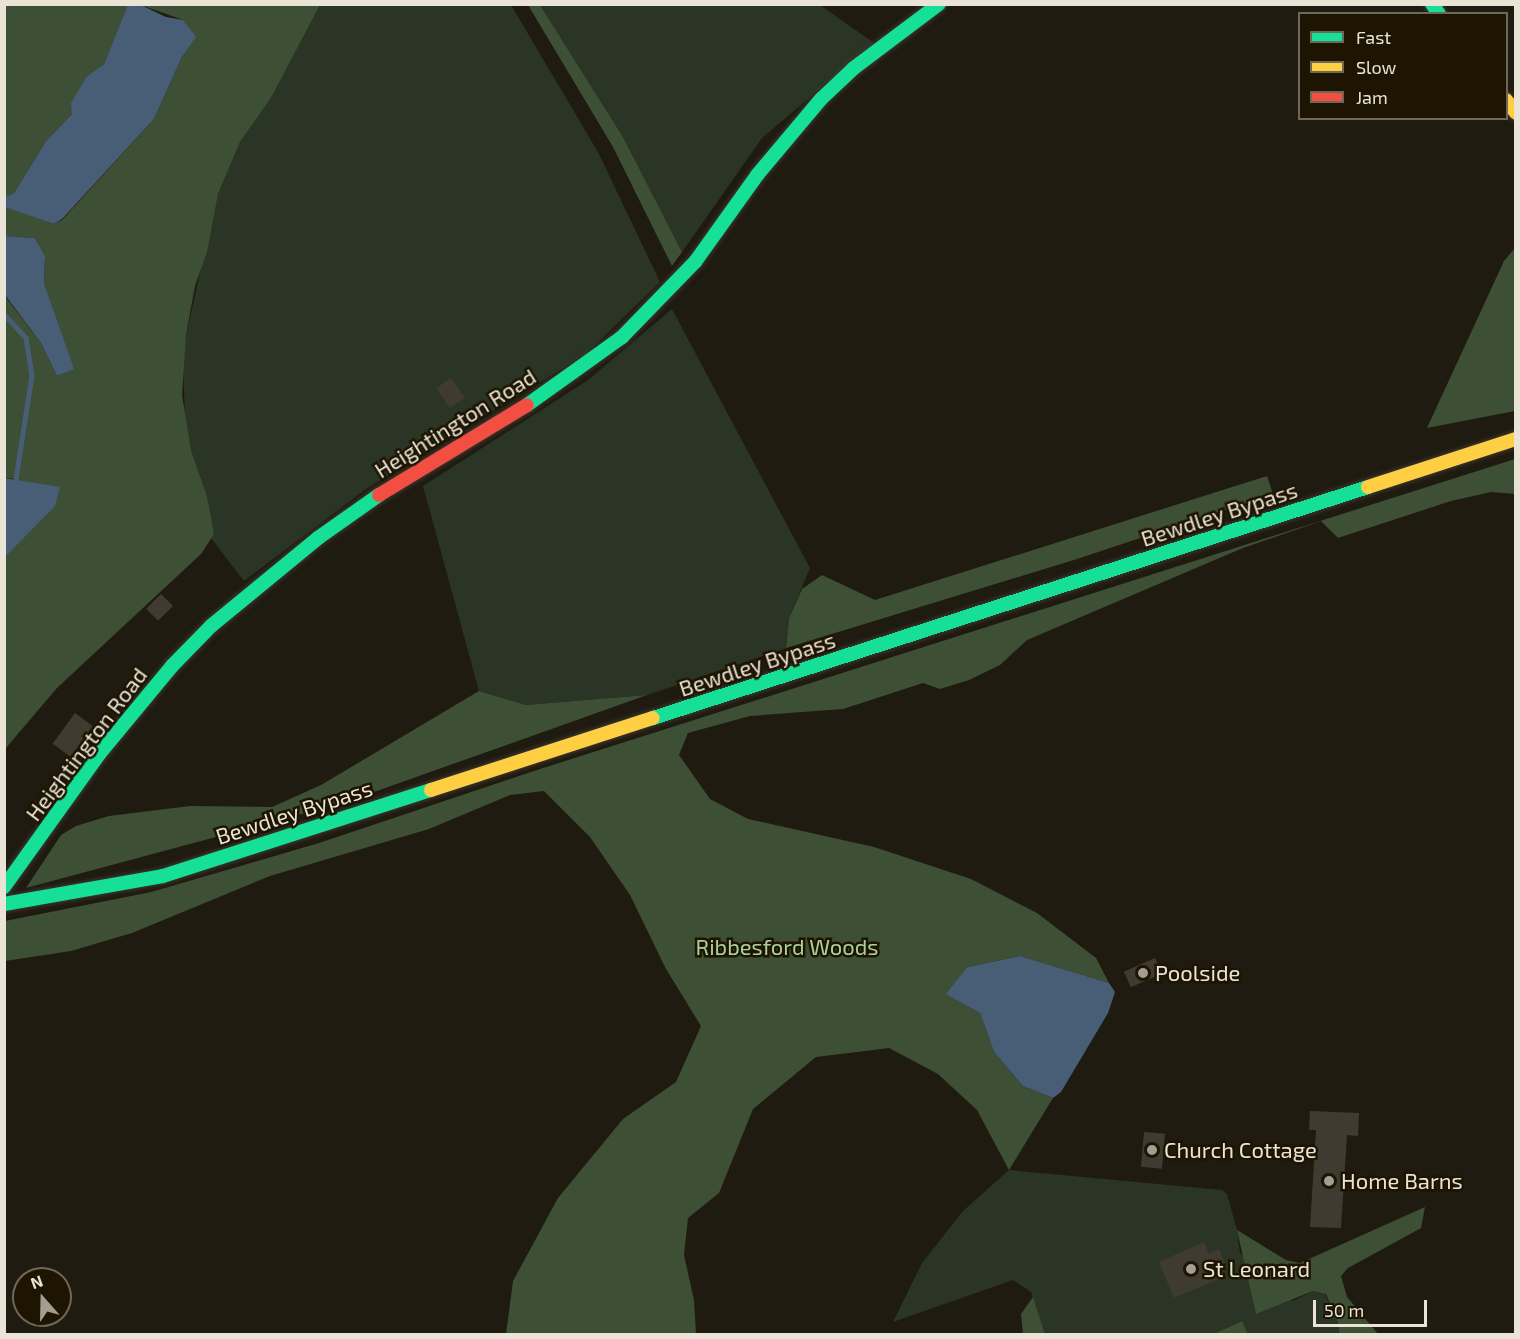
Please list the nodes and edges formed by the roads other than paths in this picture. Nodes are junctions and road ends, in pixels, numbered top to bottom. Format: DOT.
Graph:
graph roads {
  1 [pos="939,4"];
  2 [pos="1515,439"];
  3 [pos="4,887"];
  4 [pos="4,904"];
  1 -- 3 [label="main road, Heightington Road"];
  2 -- 4 [label="main road, Bewdley Bypass"];
}
